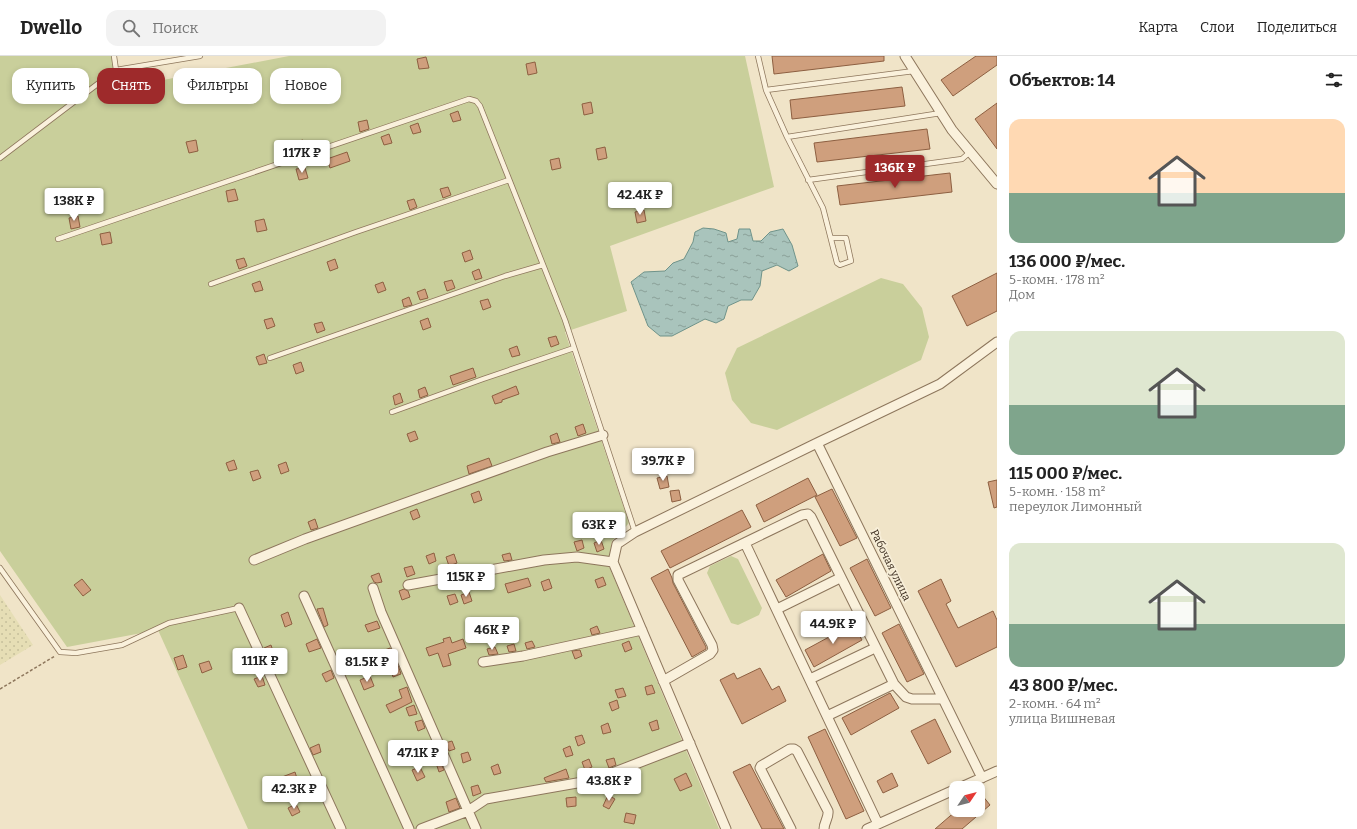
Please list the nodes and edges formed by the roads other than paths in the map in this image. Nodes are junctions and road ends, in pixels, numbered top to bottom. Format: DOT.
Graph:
graph roads {
  1 [pos="114,56"];
  2 [pos="200,56"];
  3 [pos="758,56"];
  4 [pos="905,56"];
  5 [pos="116,68"];
  6 [pos="128,68"];
  7 [pos="914,71"];
  8 [pos="97,84"];
  9 [pos="766,90"];
  10 [pos="941,113"];
  11 [pos="787,137"];
  12 [pos="971,152"];
  13 [pos="0,158"];
  14 [pos="509,180"];
  15 [pos="808,180"];
  16 [pos="997,184"];
  17 [pos="58,238"];
  18 [pos="831,238"];
  19 [pos="543,265"];
  20 [pos="210,284"];
  21 [pos="997,342"];
  22 [pos="574,348"];
  23 [pos="270,358"];
  24 [pos="392,412"];
  25 [pos="603,435"];
  26 [pos="817,443"];
  27 [pos="635,532"];
  28 [pos="746,543"];
  29 [pos="254,560"];
  30 [pos="612,562"];
  31 [pos="0,568"];
  32 [pos="840,578"];
  33 [pos="408,584"];
  34 [pos="373,588"];
  35 [pos="304,596"];
  36 [pos="239,608"];
  37 [pos="777,609"];
  38 [pos="642,630"];
  39 [pos="875,648"];
  40 [pos="484,662"];
  41 [pos="810,679"];
  42 [pos="663,682"];
  43 [pos="894,684"];
  44 [pos="943,699"];
  45 [pos="828,716"];
  46 [pos="690,744"];
  47 [pos="997,771"];
  48 [pos="982,778"];
  49 [pos="975,781"];
  50 [pos="949,793"];
  51 [pos="468,811"];
  52 [pos="879,827"];
  53 [pos="342,829"];
  54 [pos="409,829"];
  55 [pos="421,829"];
  56 [pos="476,829"];
  57 [pos="726,829"];
  58 [pos="791,829"];
  59 [pos="824,829"];
  60 [pos="867,829"];
  1 -- 5 [label="lane"];
  2 -- 6 [label="lane"];
  3 -- 9 [label="lane"];
  4 -- 7 [label="street"];
  7 -- 9 [label="lane"];
  7 -- 10 [label="street"];
  8 -- 13 [label="lane"];
  9 -- 11 [label="lane"];
  10 -- 11 [label="lane"];
  10 -- 12 [label="street"];
  11 -- 15 [label="lane"];
  12 -- 15 [label="lane"];
  12 -- 16 [label="street"];
  14 -- 17 [label="lane"];
  14 -- 19 [label="lane"];
  14 -- 20 [label="lane"];
  15 -- 18 [label="lane"];
  18 -- 18 [label="lane"];
  19 -- 22 [label="lane"];
  19 -- 23 [label="lane"];
  21 -- 26 [label="street"];
  22 -- 24 [label="lane"];
  22 -- 25 [label="lane"];
  25 -- 27 [label="lane"];
  25 -- 29 [label="street"];
  26 -- 27 [label="street"];
  26 -- 44 [label="street, Рабочая улица"];
  27 -- 30 [label="street"];
  28 -- 32 [label="street"];
  28 -- 37 [label="street"];
  28 -- 42 [label="street"];
  30 -- 33 [label="street"];
  30 -- 38 [label="street"];
  31 -- 36 [label="lane"];
  32 -- 37 [label="street"];
  32 -- 39 [label="street"];
  34 -- 51 [label="street"];
  35 -- 54 [label="street"];
  36 -- 53 [label="street"];
  37 -- 41 [label="street"];
  38 -- 40 [label="street"];
  38 -- 42 [label="street"];
  39 -- 41 [label="street"];
  39 -- 43 [label="street"];
  41 -- 45 [label="street"];
  42 -- 46 [label="street"];
  43 -- 44 [label="street"];
  43 -- 45 [label="street"];
  44 -- 48 [label="street, Рабочая улица"];
  45 -- 52 [label="street"];
  46 -- 51 [label="street"];
  46 -- 57 [label="street"];
  47 -- 48 [label="street"];
  48 -- 49 [label="street"];
  50 -- 52 [label="street"];
  51 -- 55 [label="street"];
  51 -- 56 [label="street"];
  52 -- 60 [label="street"];
  58 -- 59 [label="street"];
}
